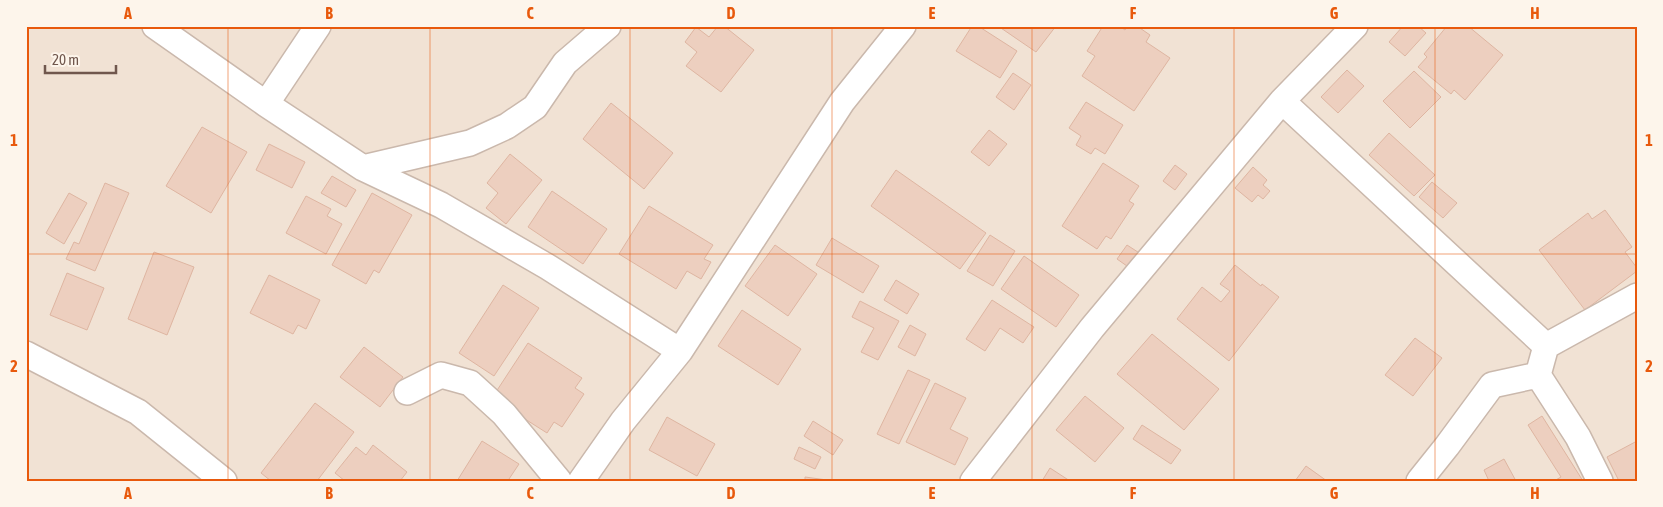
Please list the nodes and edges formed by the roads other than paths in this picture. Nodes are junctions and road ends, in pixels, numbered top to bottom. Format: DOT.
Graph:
graph roads {
  1 [pos="155,26"];
  2 [pos="318,26"];
  3 [pos="608,26"];
  4 [pos="902,26"];
  5 [pos="1355,26"];
  6 [pos="1282,101"];
  7 [pos="266,104"];
  8 [pos="362,168"];
  9 [pos="1637,296"];
  10 [pos="1546,346"];
  11 [pos="680,351"];
  12 [pos="26,354"];
  13 [pos="1538,375"];
  14 [pos="407,392"];
  15 [pos="224,481"];
  16 [pos="559,481"];
  17 [pos="581,481"];
  18 [pos="972,481"];
  19 [pos="1418,481"];
  20 [pos="1600,481"];
  1 -- 7 [label="street"];
  2 -- 7 [label="street"];
  3 -- 8 [label="street"];
  4 -- 11 [label="street"];
  5 -- 6 [label="street"];
  6 -- 10 [label="street"];
  6 -- 18 [label="street"];
  7 -- 8 [label="street"];
  8 -- 11 [label="street"];
  9 -- 10 [label="street"];
  10 -- 13 [label="street"];
  11 -- 17 [label="street"];
  12 -- 15 [label="street"];
  13 -- 19 [label="street"];
  13 -- 20 [label="street"];
  14 -- 16 [label="street"];
}
